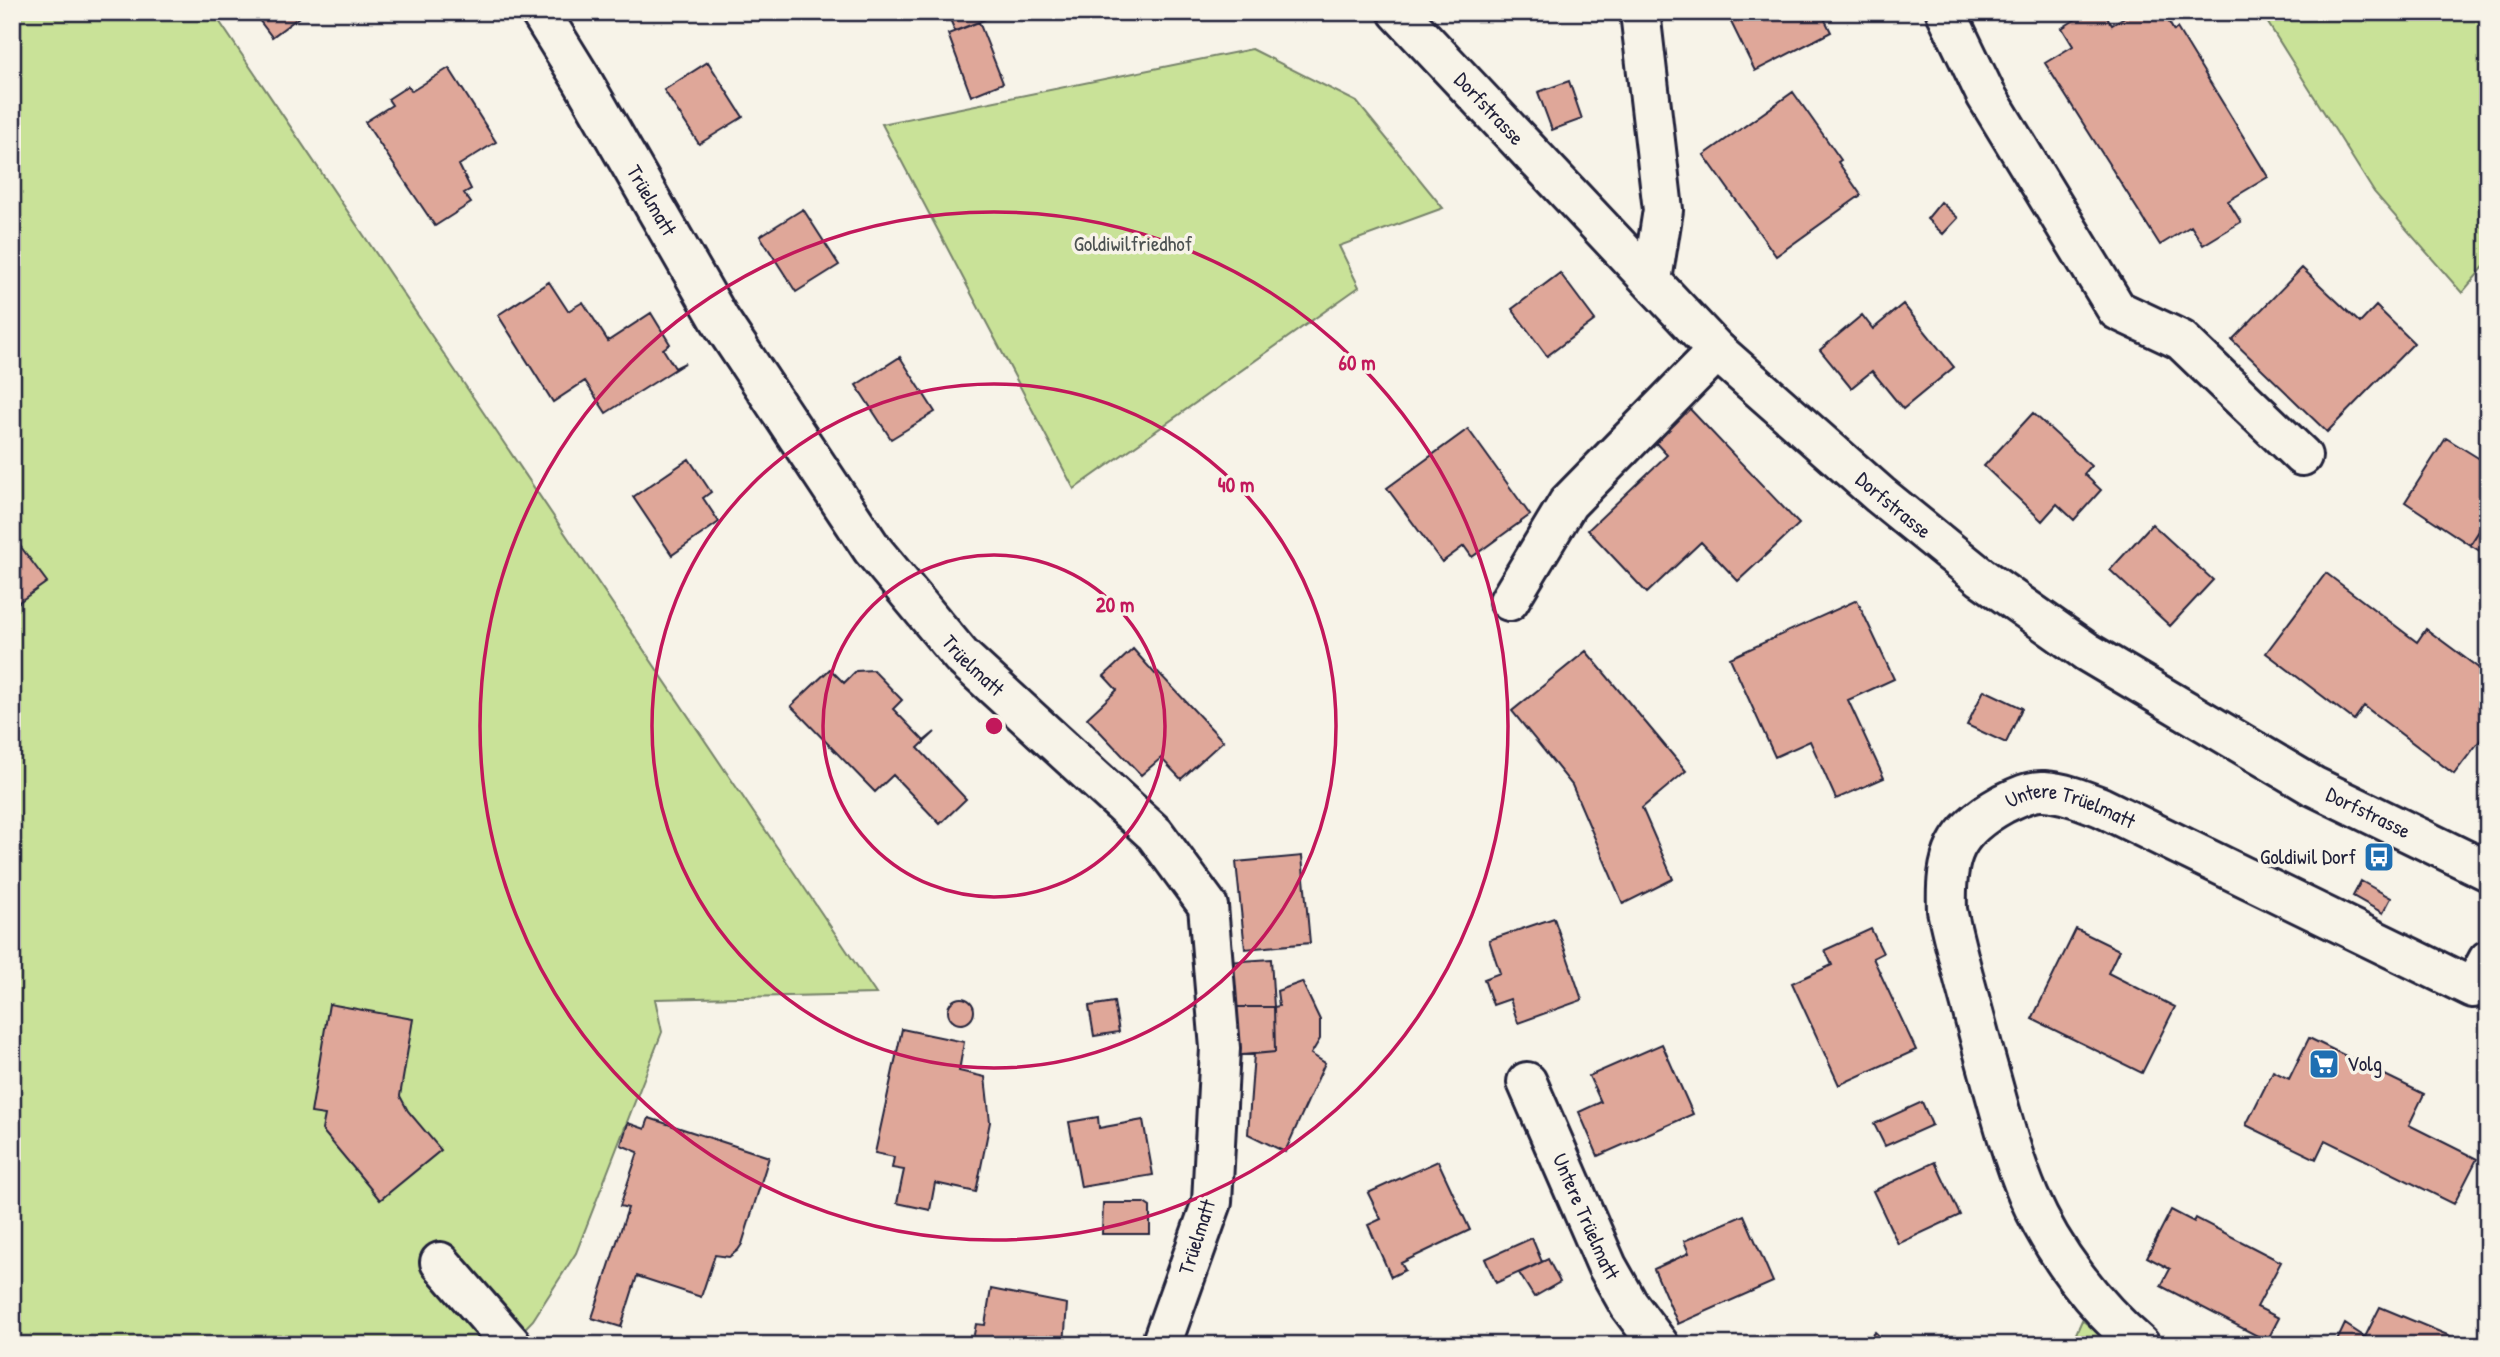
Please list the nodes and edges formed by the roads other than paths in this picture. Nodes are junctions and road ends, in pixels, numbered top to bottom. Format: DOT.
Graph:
graph roads {
  1 [pos="540,12"];
  2 [pos="1398,12"];
  3 [pos="1640,12"];
  4 [pos="1946,12"];
  5 [pos="1652,280"];
  6 [pos="1717,351"];
  7 [pos="2302,456"];
  8 [pos="1509,601"];
  9 [pos="2488,871"];
  10 [pos="2483,981"];
  11 [pos="1527,1082"];
  12 [pos="440,1262"];
  13 [pos="512,1345"];
  14 [pos="1161,1345"];
  15 [pos="1659,1345"];
  16 [pos="2140,1345"];
  1 -- 14 [label="street, Trüelmatt"];
  2 -- 5 [label="street, Dorfstrasse"];
  3 -- 5 [label="street"];
  4 -- 7 [label="street"];
  5 -- 6 [label="street, Dorfstrasse"];
  6 -- 8 [label="street"];
  6 -- 9 [label="street, Dorfstrasse"];
  10 -- 16 [label="street, Untere Trüelmatt"];
  11 -- 15 [label="street, Untere Trüelmatt"];
  12 -- 13 [label="street"];
}
